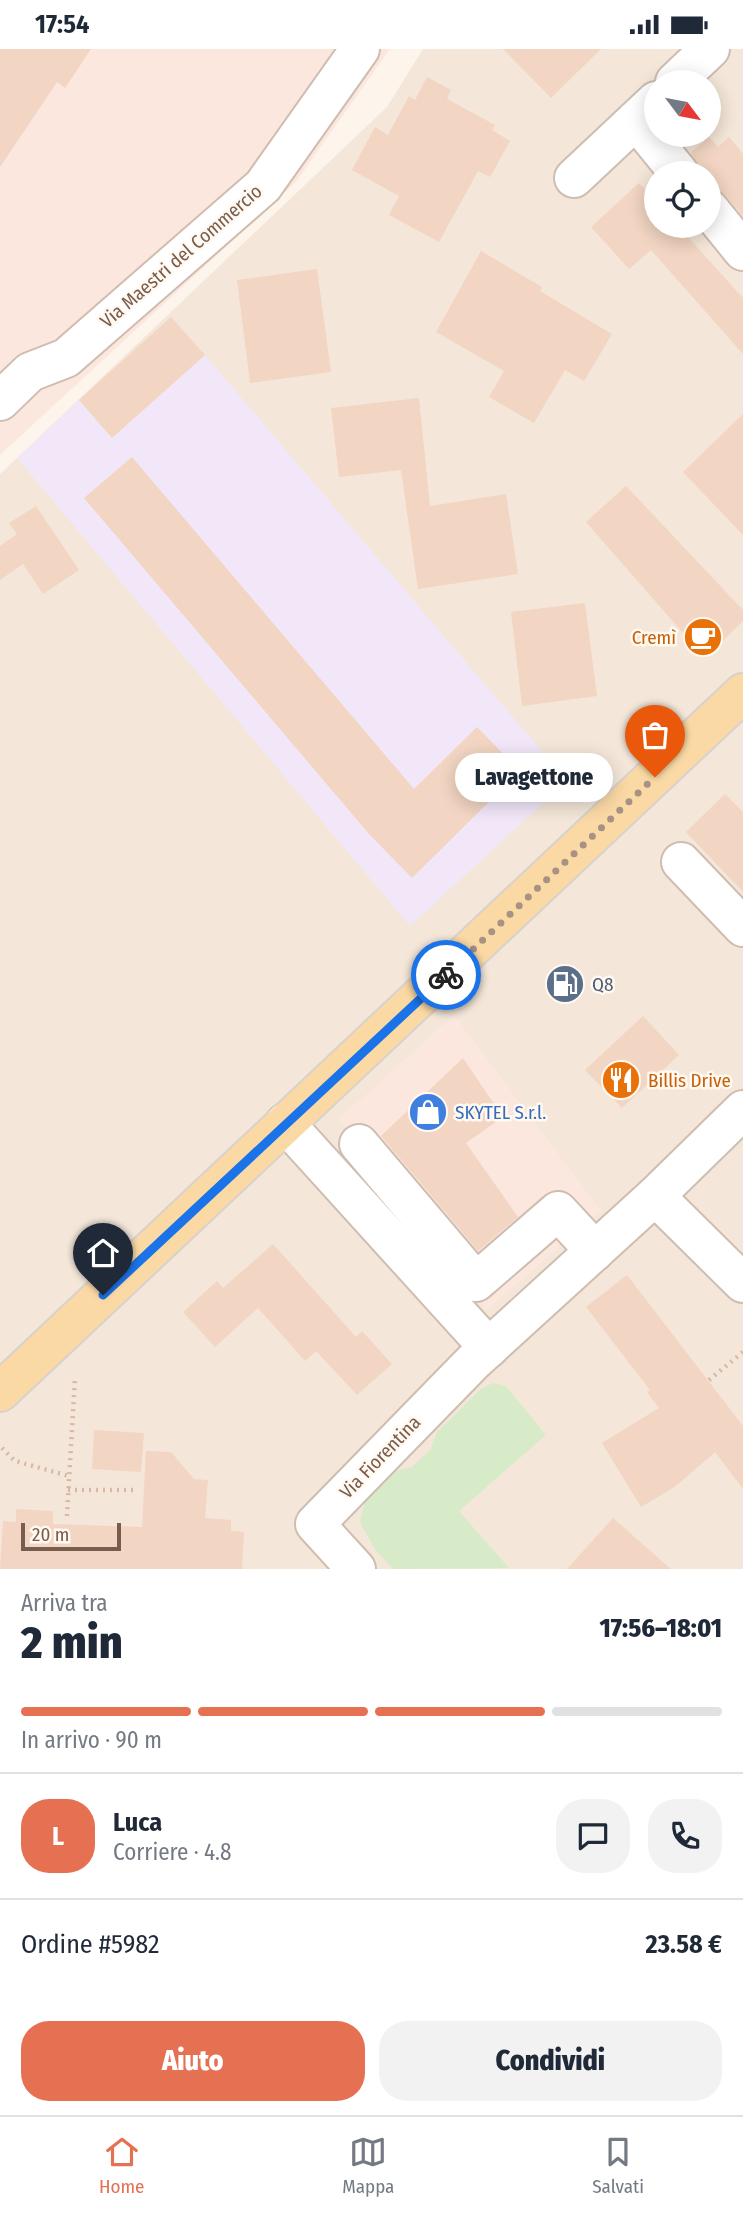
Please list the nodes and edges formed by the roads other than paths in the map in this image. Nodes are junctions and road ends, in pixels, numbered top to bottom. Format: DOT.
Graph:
graph roads {
  1 [pos="360,49"];
  2 [pos="710,49"];
  3 [pos="688,70"];
  4 [pos="644,112"];
  5 [pos="574,178"];
  6 [pos="721,224"];
  7 [pos="743,251"];
  8 [pos="0,401"];
  9 [pos="740,702"];
  10 [pos="681,862"];
  11 [pos="743,927"];
  12 [pos="743,1110"];
  13 [pos="285,1123"];
  14 [pos="359,1144"];
  15 [pos="655,1196"];
  16 [pos="595,1251"];
  17 [pos="441,1268"];
  18 [pos="743,1283"];
  19 [pos="489,1347"];
  20 [pos="7,1382"];
  21 [pos="0,1404"];
  22 [pos="356,1569"];
  1 -- 8 [label="street, Via Maestri del Commercio"];
  2 -- 3 [label="street"];
  4 -- 5 [label="street"];
  6 -- 7 [label="street"];
  9 -- 13 [label="main road"];
  10 -- 11 [label="street"];
  12 -- 15 [label="street, Via Fiorentina"];
  13 -- 17 [label="street"];
  13 -- 20 [label="main road"];
  14 -- 17 [label="street"];
  15 -- 16 [label="street, Via Fiorentina"];
  15 -- 18 [label="street"];
  16 -- 17 [label="street"];
  16 -- 19 [label="street, Via Fiorentina"];
  17 -- 19 [label="street"];
  19 -- 22 [label="street, Via Fiorentina"];
  20 -- 21 [label="main road"];
}
